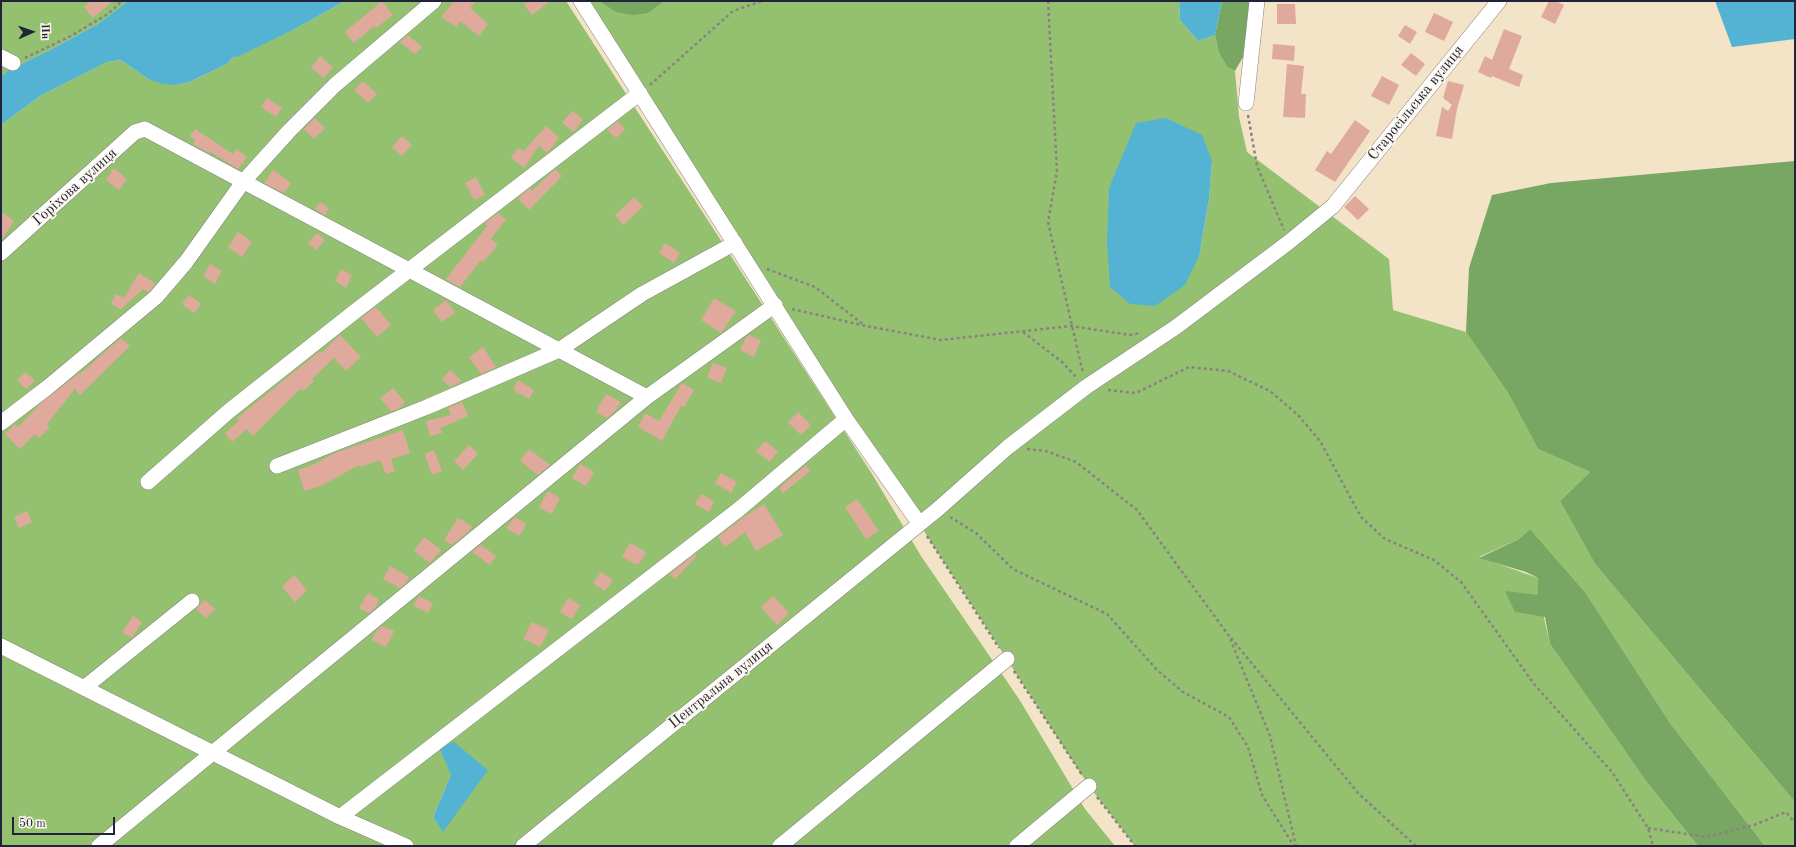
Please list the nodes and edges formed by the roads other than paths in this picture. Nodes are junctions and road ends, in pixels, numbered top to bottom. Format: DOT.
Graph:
graph roads {
  1 [pos="434,1"];
  2 [pos="582,1"];
  3 [pos="1257,1"];
  4 [pos="1500,1"];
  5 [pos="640,93"];
  6 [pos="1246,103"];
  7 [pos="243,182"];
  8 [pos="735,243"];
  9 [pos="1,253"];
  10 [pos="408,270"];
  11 [pos="775,305"];
  12 [pos="559,350"];
  13 [pos="1086,387"];
  14 [pos="647,397"];
  15 [pos="846,419"];
  16 [pos="1,423"];
  17 [pos="277,466"];
  18 [pos="148,482"];
  19 [pos="919,523"];
  20 [pos="192,601"];
  21 [pos="1,646"];
  22 [pos="1006,659"];
  23 [pos="84,687"];
  24 [pos="213,753"];
  25 [pos="1089,786"];
  26 [pos="340,817"];
  27 [pos="99,846"];
  28 [pos="406,846"];
  29 [pos="522,846"];
  30 [pos="780,846"];
  31 [pos="1017,846"];
  1 -- 7 [label="street"];
  2 -- 5 [label="street"];
  3 -- 6 [label="street"];
  4 -- 13 [label="street, Старосільська вулиця"];
  5 -- 8 [label="street"];
  5 -- 10 [label="street"];
  7 -- 9 [label="street, Горіхова вулиця"];
  7 -- 10 [label="street"];
  7 -- 16 [label="street"];
  8 -- 11 [label="street"];
  8 -- 12 [label="street"];
  10 -- 12 [label="street"];
  10 -- 18 [label="street"];
  11 -- 14 [label="street"];
  11 -- 15 [label="street"];
  12 -- 14 [label="street"];
  12 -- 17 [label="street"];
  13 -- 19 [label="street, Центральна вулиця"];
  14 -- 24 [label="street"];
  15 -- 19 [label="street"];
  15 -- 26 [label="street"];
  19 -- 29 [label="street, Центральна вулиця"];
  20 -- 23 [label="street"];
  21 -- 23 [label="street"];
  22 -- 30 [label="street"];
  23 -- 24 [label="street"];
  24 -- 26 [label="street"];
  24 -- 27 [label="street"];
  25 -- 31 [label="street"];
  26 -- 28 [label="street"];
}
